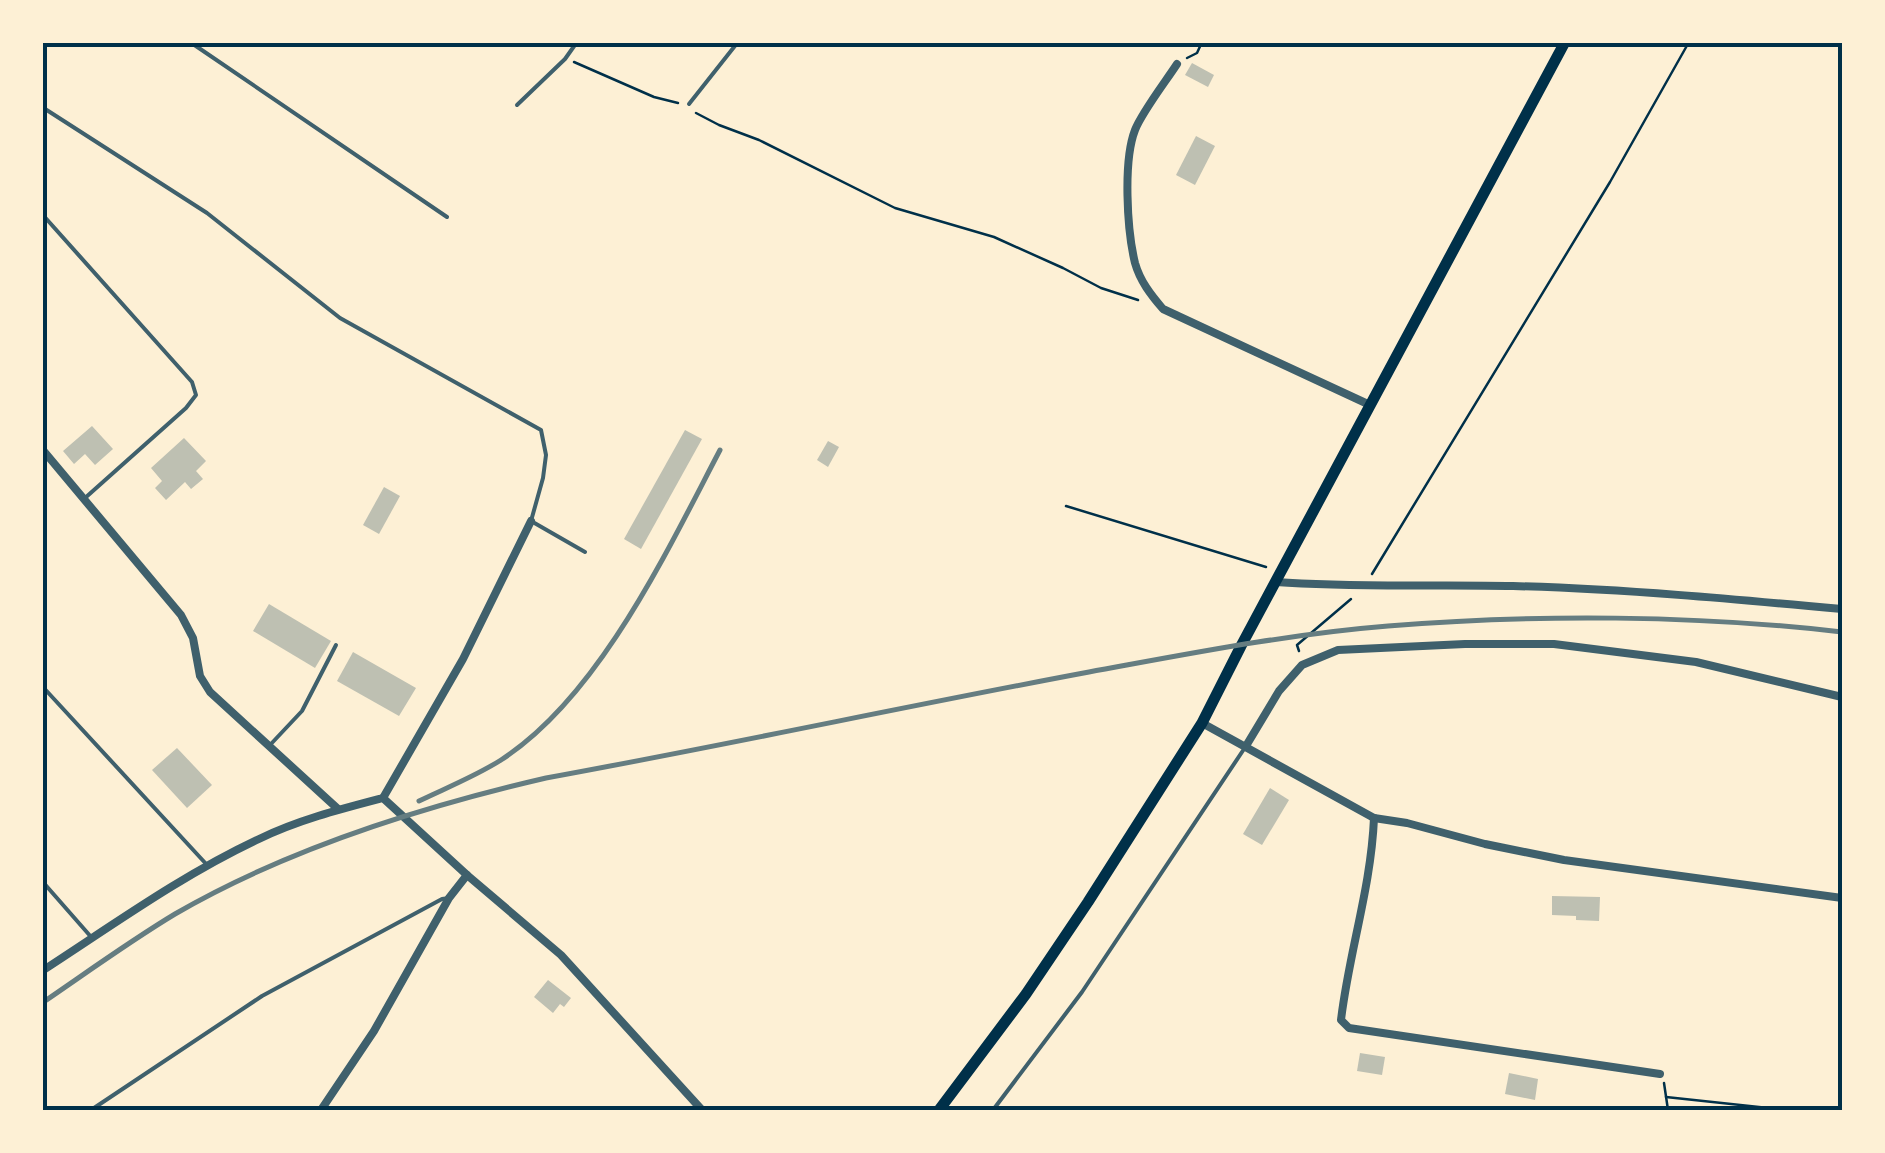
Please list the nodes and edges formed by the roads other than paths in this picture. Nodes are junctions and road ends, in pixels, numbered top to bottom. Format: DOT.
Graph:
graph roads {
  1 [pos="190,42"];
  2 [pos="577,42"];
  3 [pos="738,42"];
  4 [pos="1564,42"];
  5 [pos="1177,64"];
  6 [pos="517,104"];
  7 [pos="689,104"];
  8 [pos="42,107"];
  9 [pos="42,214"];
  10 [pos="447,217"];
  11 [pos="1370,406"];
  12 [pos="42,449"];
  13 [pos="85,498"];
  14 [pos="531,521"];
  15 [pos="584,552"];
  16 [pos="1278,577"];
  17 [pos="1842,609"];
  18 [pos="336,645"];
  19 [pos="42,686"];
  20 [pos="1842,697"];
  21 [pos="1202,723"];
  22 [pos="1246,746"];
  23 [pos="268,747"];
  24 [pos="383,798"];
  25 [pos="338,809"];
  26 [pos="1374,818"];
  27 [pos="208,866"];
  28 [pos="467,875"];
  29 [pos="42,881"];
  30 [pos="449,898"];
  31 [pos="1842,898"];
  32 [pos="92,938"];
  33 [pos="42,972"];
  34 [pos="1660,1074"];
  35 [pos="91,1110"];
  36 [pos="322,1110"];
  37 [pos="702,1110"];
  38 [pos="939,1110"];
  39 [pos="992,1110"];
  1 -- 10 [label="lane"];
  2 -- 6 [label="lane"];
  3 -- 7 [label="lane"];
  4 -- 11 [label="main road"];
  5 -- 11 [label="street"];
  8 -- 14 [label="lane"];
  9 -- 13 [label="lane"];
  11 -- 16 [label="main road"];
  12 -- 13 [label="street"];
  13 -- 23 [label="street"];
  14 -- 15 [label="lane"];
  14 -- 24 [label="street"];
  16 -- 17 [label="street"];
  16 -- 21 [label="main road"];
  18 -- 23 [label="lane"];
  19 -- 27 [label="lane"];
  20 -- 22 [label="street"];
  21 -- 22 [label="street"];
  21 -- 38 [label="main road"];
  22 -- 26 [label="street"];
  22 -- 39 [label="lane"];
  23 -- 25 [label="street"];
  24 -- 25 [label="street"];
  24 -- 28 [label="street"];
  25 -- 27 [label="street"];
  26 -- 31 [label="street"];
  26 -- 34 [label="street"];
  27 -- 32 [label="street"];
  28 -- 30 [label="street"];
  28 -- 37 [label="street"];
  29 -- 32 [label="lane"];
  30 -- 35 [label="lane"];
  30 -- 36 [label="street"];
  32 -- 33 [label="street"];
}
